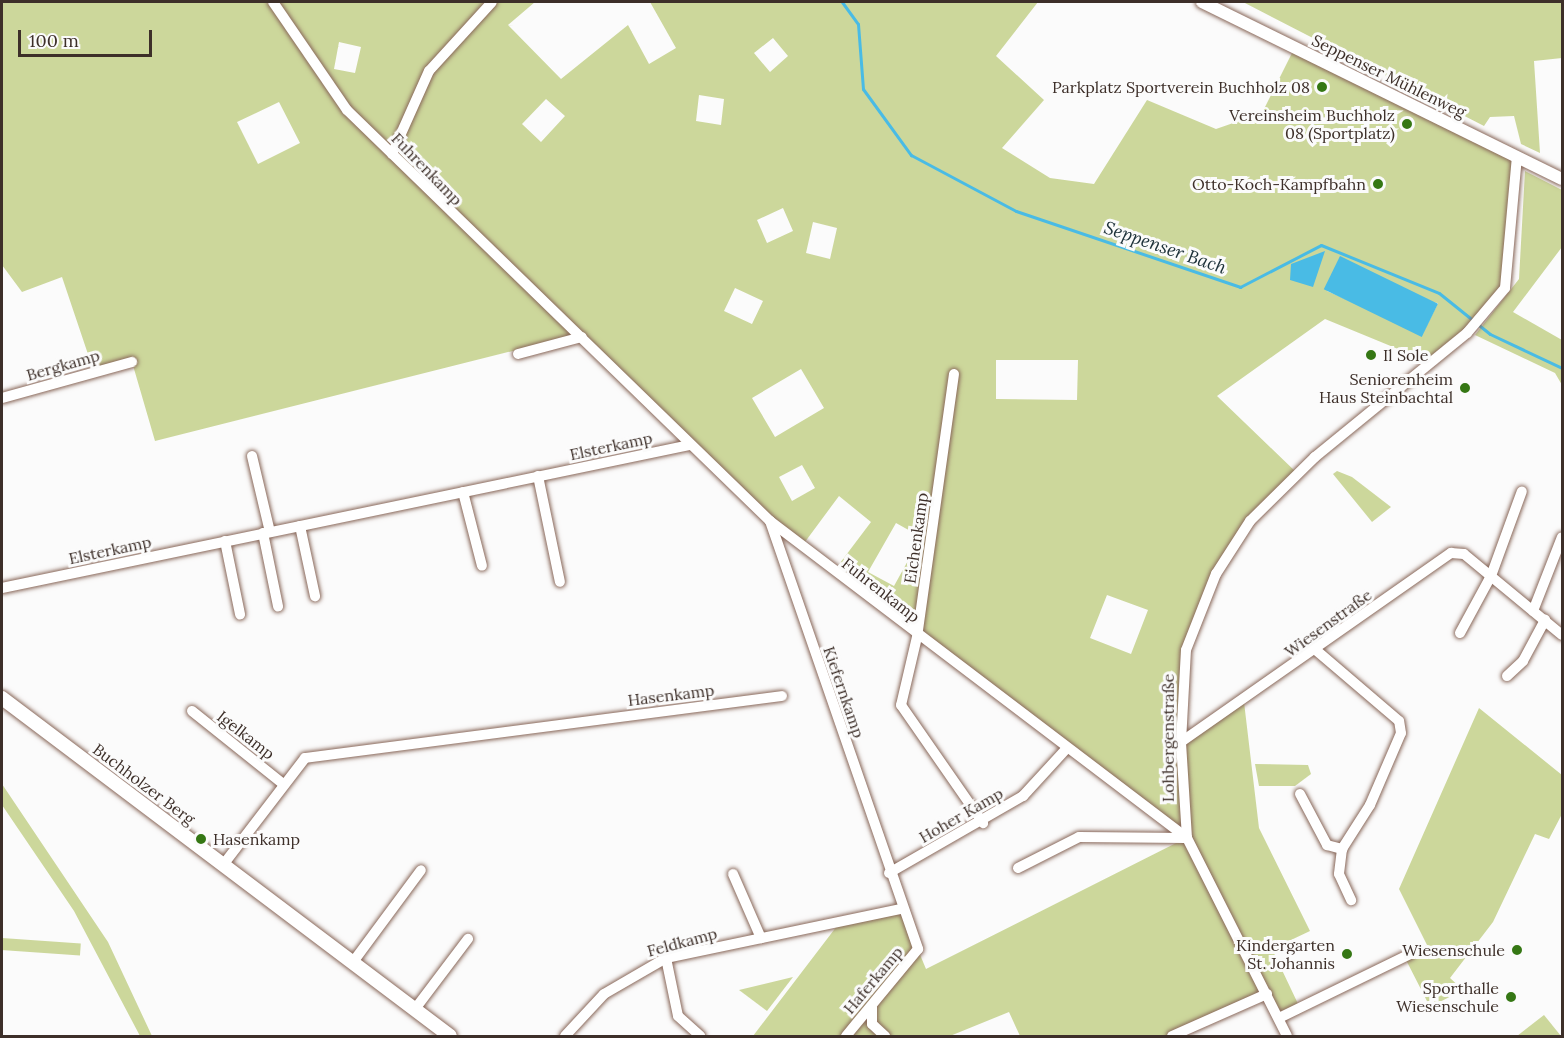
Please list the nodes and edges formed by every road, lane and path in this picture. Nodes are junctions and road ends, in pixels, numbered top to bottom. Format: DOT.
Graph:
graph roads {
  1 [pos="273,2"];
  2 [pos="492,2"];
  3 [pos="1202,2"];
  4 [pos="392,153"];
  5 [pos="1517,157"];
  6 [pos="1563,179"];
  7 [pos="582,337"];
  8 [pos="518,354"];
  9 [pos="132,362"];
  10 [pos="954,374"];
  11 [pos="2,398"];
  12 [pos="690,445"];
  13 [pos="252,456"];
  14 [pos="538,476"];
  15 [pos="1522,491"];
  16 [pos="463,492"];
  17 [pos="770,521"];
  18 [pos="300,526"];
  19 [pos="266,533"];
  20 [pos="1563,537"];
  21 [pos="225,541"];
  22 [pos="482,566"];
  23 [pos="1491,576"];
  24 [pos="560,582"];
  25 [pos="2,588"];
  26 [pos="315,596"];
  27 [pos="278,606"];
  28 [pos="1533,611"];
  29 [pos="240,614"];
  30 [pos="1545,620"];
  31 [pos="1460,633"];
  32 [pos="1563,635"];
  33 [pos="917,637"];
  34 [pos="1317,651"];
  35 [pos="1507,676"];
  36 [pos="782,696"];
  37 [pos="2,698"];
  38 [pos="192,711"];
  39 [pos="1181,742"];
  40 [pos="1067,748"];
  41 [pos="282,783"];
  42 [pos="1300,794"];
  43 [pos="983,823"];
  44 [pos="1186,838"];
  45 [pos="1342,849"];
  46 [pos="223,865"];
  47 [pos="1018,868"];
  48 [pos="421,870"];
  49 [pos="889,873"];
  50 [pos="733,874"];
  51 [pos="1351,900"];
  52 [pos="901,909"];
  53 [pos="761,938"];
  54 [pos="468,939"];
  55 [pos="1410,954"];
  56 [pos="666,958"];
  57 [pos="352,962"];
  58 [pos="1267,994"];
  59 [pos="873,1004"];
  60 [pos="415,1009"];
  61 [pos="1279,1018"];
  62 [pos="696,1035"];
  63 [pos="450,1036"];
  64 [pos="565,1036"];
  65 [pos="846,1036"];
  66 [pos="885,1036"];
  67 [pos="1172,1036"];
  68 [pos="1287,1036"];
  1 -- 4 [label="street, Fuhrenkamp"];
  2 -- 4 [label="street"];
  3 -- 5 [label="street, Seppenser Mühlenweg"];
  4 -- 7 [label="street, Fuhrenkamp"];
  5 -- 6 [label="street, Seppenser Mühlenweg"];
  5 -- 39 [label="street, Lohbergenstraße"];
  7 -- 8 [label="street"];
  7 -- 12 [label="street, Fuhrenkamp"];
  9 -- 11 [label="street, Bergkamp"];
  10 -- 33 [label="street, Eichenkamp"];
  12 -- 14 [label="street, Elsterkamp"];
  12 -- 17 [label="street, Fuhrenkamp"];
  13 -- 19 [label="street"];
  14 -- 16 [label="street, Elsterkamp"];
  14 -- 24 [label="street"];
  15 -- 23 [label="street"];
  16 -- 18 [label="street, Elsterkamp"];
  16 -- 22 [label="street"];
  17 -- 33 [label="street, Fuhrenkamp"];
  17 -- 49 [label="street, Kiefernkamp"];
  18 -- 19 [label="street, Elsterkamp"];
  18 -- 26 [label="street"];
  19 -- 21 [label="street, Elsterkamp"];
  19 -- 27 [label="street"];
  20 -- 28 [label="street"];
  21 -- 25 [label="street, Elsterkamp"];
  21 -- 29 [label="street"];
  23 -- 28 [label="street, Wiesenstraße"];
  23 -- 31 [label="street"];
  23 -- 34 [label="street, Wiesenstraße"];
  28 -- 30 [label="street, Wiesenstraße"];
  30 -- 32 [label="street, Wiesenstraße"];
  30 -- 35 [label="street"];
  33 -- 40 [label="street, Fuhrenkamp"];
  33 -- 43 [label="street, Eichenkamp"];
  34 -- 39 [label="street, Wiesenstraße"];
  34 -- 45 [label="street"];
  36 -- 41 [label="street, Hasenkamp"];
  37 -- 46 [label="main road, Buchholzer Berg"];
  38 -- 41 [label="street, Igelkamp"];
  39 -- 44 [label="street, Lohbergenstraße"];
  40 -- 43 [label="street, Hoher Kamp"];
  40 -- 44 [label="street, Fuhrenkamp"];
  41 -- 46 [label="street, Hasenkamp"];
  42 -- 45 [label="street"];
  43 -- 49 [label="street, Hoher Kamp"];
  44 -- 47 [label="street"];
  44 -- 58 [label="street, Lohbergenstraße"];
  45 -- 51 [label="street"];
  46 -- 57 [label="main road, Buchholzer Berg"];
  48 -- 57 [label="street"];
  49 -- 52 [label="street"];
  50 -- 53 [label="street"];
  52 -- 53 [label="street, Feldkamp"];
  52 -- 59 [label="street, Haferkamp"];
  53 -- 56 [label="street, Feldkamp"];
  54 -- 60 [label="street"];
  55 -- 61 [label="street"];
  56 -- 62 [label="street"];
  56 -- 64 [label="street, Feldkamp"];
  57 -- 60 [label="main road, Buchholzer Berg"];
  58 -- 61 [label="street, Lohbergenstraße"];
  58 -- 67 [label="street"];
  59 -- 65 [label="street, Haferkamp"];
  59 -- 66 [label="street"];
  60 -- 63 [label="main road, Buchholzer Berg"];
  61 -- 68 [label="street, Lohbergenstraße"];
}
